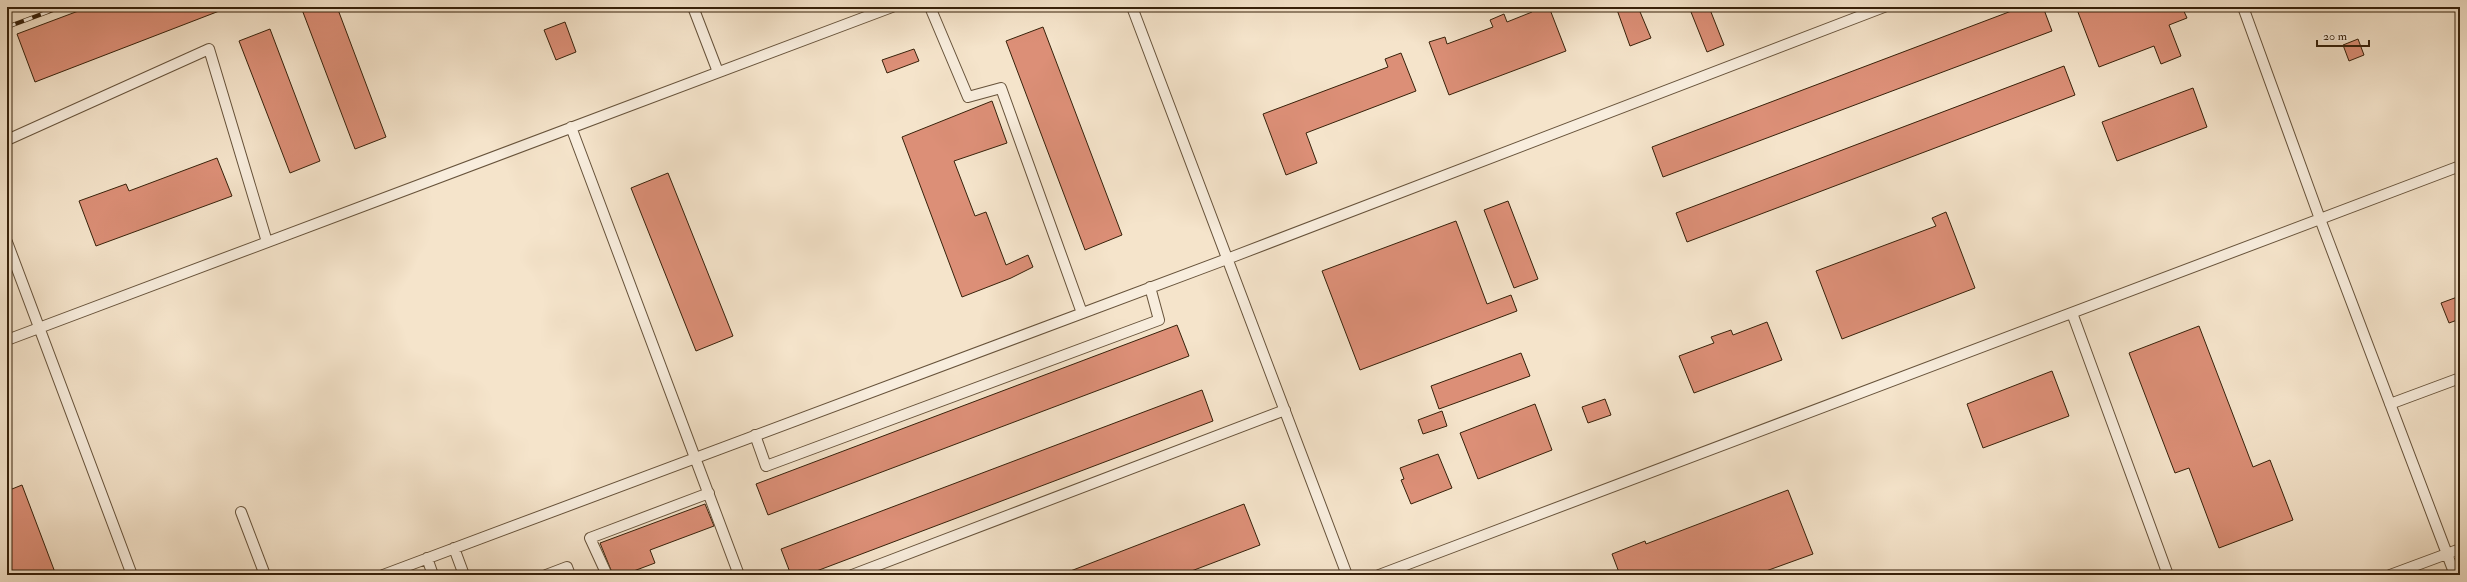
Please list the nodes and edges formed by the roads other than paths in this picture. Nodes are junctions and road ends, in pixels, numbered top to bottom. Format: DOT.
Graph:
graph roads {
  1 [pos="693,7"];
  2 [pos="892,7"];
  3 [pos="930,7"];
  4 [pos="1132,7"];
  5 [pos="1884,7"];
  6 [pos="2243,7"];
  7 [pos="718,72"];
  8 [pos="571,127"];
  9 [pos="7,140"];
  10 [pos="2460,166"];
  11 [pos="2320,219"];
  12 [pos="7,242"];
  13 [pos="267,242"];
  14 [pos="1227,259"];
  15 [pos="1150,287"];
  16 [pos="1082,313"];
  17 [pos="2072,313"];
  18 [pos="39,328"];
  19 [pos="7,340"];
  20 [pos="2460,378"];
  21 [pos="2390,404"];
  22 [pos="1284,410"];
  23 [pos="755,435"];
  24 [pos="696,457"];
  25 [pos="709,493"];
  26 [pos="241,512"];
  27 [pos="454,548"];
  28 [pos="2460,549"];
  29 [pos="2447,554"];
  30 [pos="427,558"];
  31 [pos="132,575"];
  32 [pos="265,575"];
  33 [pos="383,575"];
  34 [pos="433,575"];
  35 [pos="464,575"];
  36 [pos="546,575"];
  37 [pos="570,575"];
  38 [pos="606,575"];
  39 [pos="739,575"];
  40 [pos="852,575"];
  41 [pos="1347,575"];
  42 [pos="1379,575"];
  43 [pos="2168,575"];
  44 [pos="2390,575"];
  45 [pos="2455,575"];
  1 -- 7 [label="lane"];
  2 -- 7 [label="lane"];
  3 -- 16 [label="lane"];
  4 -- 14 [label="lane"];
  5 -- 14 [label="lane"];
  6 -- 11 [label="lane"];
  7 -- 8 [label="lane"];
  8 -- 13 [label="lane"];
  8 -- 24 [label="lane"];
  9 -- 13 [label="lane"];
  10 -- 11 [label="lane"];
  11 -- 17 [label="lane"];
  11 -- 21 [label="lane"];
  12 -- 18 [label="lane"];
  13 -- 18 [label="lane"];
  14 -- 15 [label="lane"];
  14 -- 22 [label="lane"];
  15 -- 16 [label="lane"];
  15 -- 23 [label="lane"];
  16 -- 23 [label="lane"];
  17 -- 42 [label="lane"];
  17 -- 43 [label="lane"];
  18 -- 19 [label="lane"];
  18 -- 31 [label="lane"];
  20 -- 21 [label="lane"];
  21 -- 29 [label="lane"];
  22 -- 40 [label="lane"];
  22 -- 41 [label="lane"];
  23 -- 24 [label="lane"];
  24 -- 25 [label="lane"];
  24 -- 27 [label="lane"];
  25 -- 38 [label="lane"];
  25 -- 39 [label="lane"];
  26 -- 32 [label="lane"];
  27 -- 30 [label="lane"];
  27 -- 35 [label="lane"];
  28 -- 29 [label="lane"];
  29 -- 44 [label="lane"];
  29 -- 45 [label="lane"];
  30 -- 33 [label="lane"];
  30 -- 34 [label="lane"];
  36 -- 37 [label="lane"];
}
